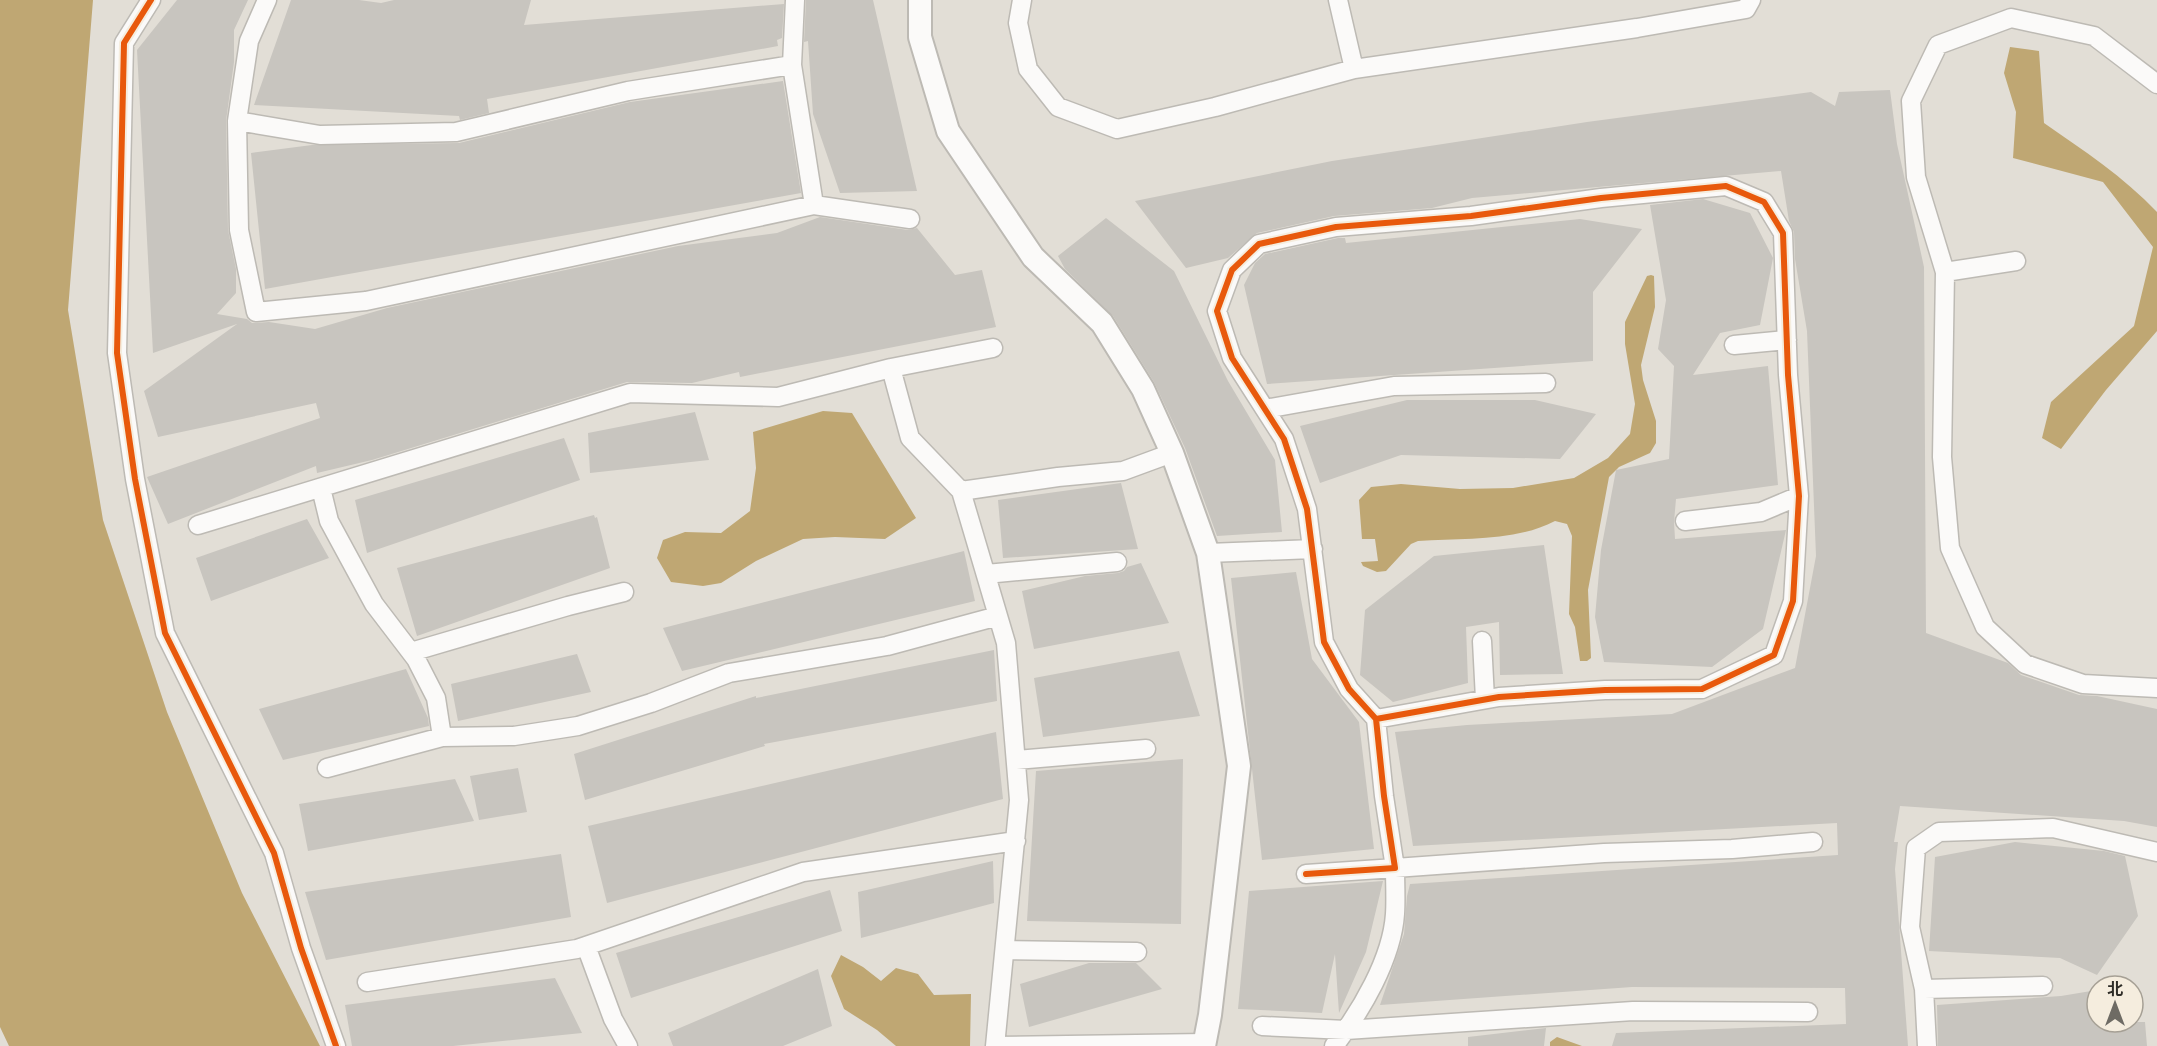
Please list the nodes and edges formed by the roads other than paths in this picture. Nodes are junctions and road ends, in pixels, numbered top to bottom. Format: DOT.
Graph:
graph roads {
  1 [pos="151,0"];
  2 [pos="267,0"];
  3 [pos="795,0"];
  4 [pos="920,0"];
  5 [pos="1022,0"];
  6 [pos="1338,0"];
  7 [pos="1751,0"];
  8 [pos="792,65"];
  9 [pos="1354,69"];
  10 [pos="2157,84"];
  11 [pos="237,121"];
  12 [pos="814,205"];
  13 [pos="910,219"];
  14 [pos="2016,261"];
  15 [pos="1945,273"];
  16 [pos="1787,340"];
  17 [pos="1734,345"];
  18 [pos="993,348"];
  19 [pos="891,368"];
  20 [pos="1546,383"];
  21 [pos="1265,409"];
  22 [pos="1172,453"];
  23 [pos="321,488"];
  24 [pos="961,491"];
  25 [pos="1799,496"];
  26 [pos="1685,521"];
  27 [pos="198,525"];
  28 [pos="1313,549"];
  29 [pos="1208,553"];
  30 [pos="1117,562"];
  31 [pos="986,574"];
  32 [pos="624,592"];
  33 [pos="998,616"];
  34 [pos="1482,641"];
  35 [pos="411,652"];
  36 [pos="2157,688"];
  37 [pos="1485,699"];
  38 [pos="1376,720"];
  39 [pos="442,737"];
  40 [pos="1146,749"];
  41 [pos="1016,760"];
  42 [pos="327,768"];
  43 [pos="1016,841"];
  44 [pos="1813,842"];
  45 [pos="2157,852"];
  46 [pos="1395,868"];
  47 [pos="1306,874"];
  48 [pos="586,946"];
  49 [pos="1005,950"];
  50 [pos="1137,951"];
  51 [pos="367,982"];
  52 [pos="2043,986"];
  53 [pos="1924,988"];
  54 [pos="1808,1012"];
  55 [pos="1262,1026"];
  56 [pos="1346,1030"];
  57 [pos="1205,1044"];
  58 [pos="336,1046"];
  59 [pos="628,1046"];
  60 [pos="995,1046"];
  61 [pos="1334,1046"];
  62 [pos="1927,1046"];
  1 -- 58 [label="street"];
  2 -- 11 [label="street"];
  3 -- 8 [label="street"];
  4 -- 22 [label="street"];
  5 -- 9 [label="street"];
  6 -- 9 [label="street"];
  7 -- 9 [label="street"];
  8 -- 11 [label="street"];
  8 -- 12 [label="street"];
  10 -- 15 [label="street"];
  11 -- 12 [label="street"];
  12 -- 13 [label="street"];
  14 -- 15 [label="street"];
  15 -- 36 [label="street"];
  16 -- 17 [label="street"];
  16 -- 21 [label="street"];
  16 -- 25 [label="street"];
  18 -- 19 [label="street"];
  19 -- 23 [label="street"];
  19 -- 24 [label="street"];
  20 -- 21 [label="street"];
  21 -- 28 [label="street"];
  22 -- 24 [label="street"];
  22 -- 29 [label="street"];
  23 -- 27 [label="street"];
  23 -- 35 [label="street"];
  24 -- 31 [label="street"];
  25 -- 26 [label="street"];
  25 -- 37 [label="street"];
  28 -- 29 [label="street"];
  28 -- 38 [label="street"];
  29 -- 57 [label="street"];
  30 -- 31 [label="street"];
  31 -- 33 [label="street"];
  32 -- 35 [label="street"];
  33 -- 39 [label="street"];
  33 -- 41 [label="street"];
  34 -- 37 [label="street"];
  35 -- 39 [label="street"];
  37 -- 38 [label="street"];
  38 -- 46 [label="street"];
  39 -- 42 [label="street"];
  40 -- 41 [label="street"];
  41 -- 43 [label="street"];
  43 -- 48 [label="street"];
  43 -- 49 [label="street"];
  44 -- 46 [label="street"];
  45 -- 53 [label="street"];
  46 -- 47 [label="street"];
  46 -- 56 [label="street"];
  48 -- 51 [label="street"];
  48 -- 59 [label="street"];
  49 -- 50 [label="street"];
  49 -- 60 [label="street"];
  52 -- 53 [label="street"];
  53 -- 62 [label="street"];
  54 -- 56 [label="street"];
  55 -- 56 [label="street"];
  56 -- 61 [label="street"];
  57 -- 60 [label="street"];
}
